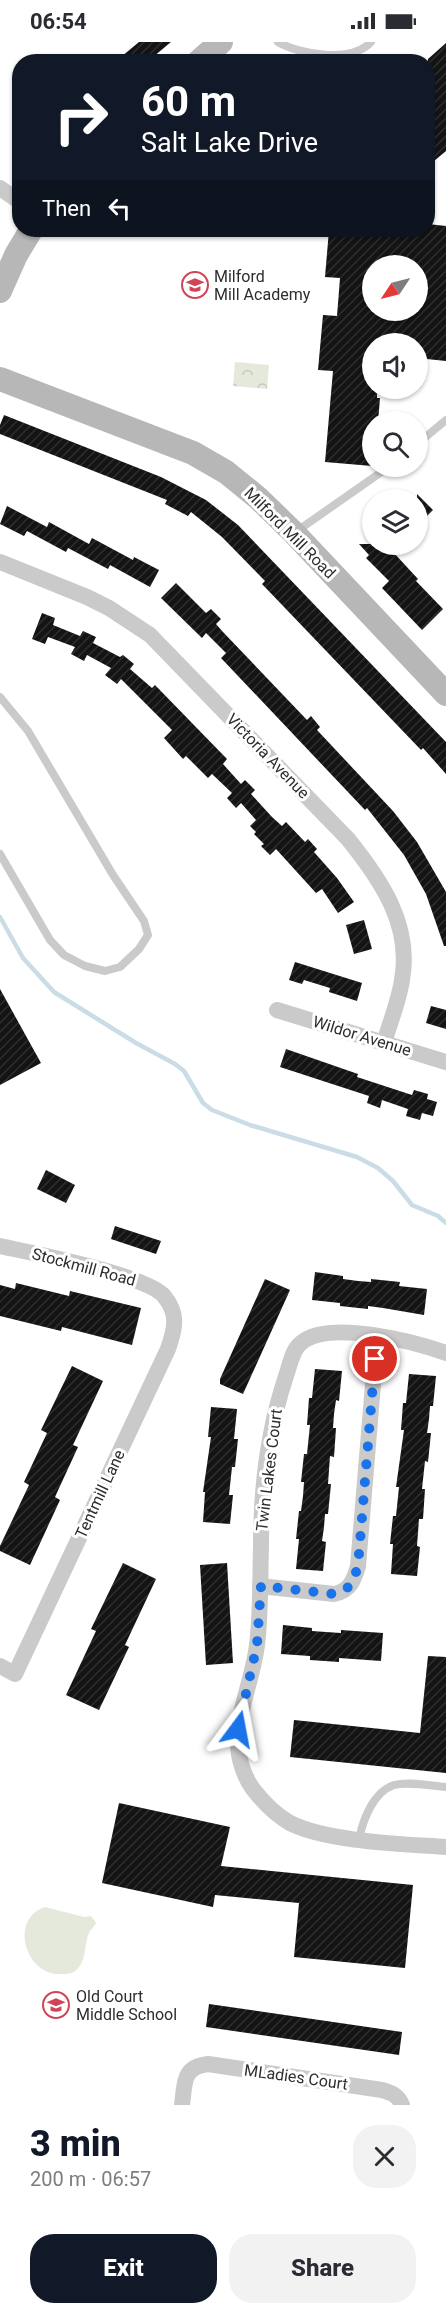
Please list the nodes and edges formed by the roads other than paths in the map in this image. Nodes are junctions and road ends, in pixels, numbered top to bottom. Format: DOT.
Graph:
graph roads {
  1 [pos="221,42"];
  2 [pos="278,42"];
  3 [pos="371,42"];
  4 [pos="207,54"];
  5 [pos="324,54"];
  6 [pos="345,54"];
  7 [pos="27,237"];
  8 [pos="0,291"];
  9 [pos="0,379"];
  10 [pos="446,420"];
  11 [pos="428,435"];
  12 [pos="374,477"];
  13 [pos="294,533"];
  14 [pos="0,562"];
  15 [pos="445,692"];
  16 [pos="0,697"];
  17 [pos="0,854"];
  18 [pos="278,1010"];
  19 [pos="384,1042"];
  20 [pos="446,1062"];
  21 [pos="0,1246"];
  22 [pos="164,1296"];
  23 [pos="377,1336"];
  24 [pos="446,1353"];
  25 [pos="261,1586"];
  26 [pos="0,1666"];
  27 [pos="446,1787"];
  28 [pos="359,1839"];
  29 [pos="446,1847"];
  30 [pos="401,2102"];
  31 [pos="182,2105"];
  1 -- 4 [label="main road"];
  2 -- 5 [label="lane"];
  3 -- 6 [label="lane"];
  7 -- 8 [label="main road"];
  9 -- 13 [label="main road, Milford Mill Road"];
  10 -- 11 [label="lane"];
  12 -- 13 [label="lane"];
  13 -- 15 [label="main road, Milford Mill Road"];
  14 -- 19 [label="street, Victoria Avenue"];
  16 -- 17 [label="lane"];
  18 -- 19 [label="street, Wildor Avenue"];
  19 -- 20 [label="street, Wildor Avenue"];
  21 -- 22 [label="street, Stockmill Road"];
  22 -- 26 [label="street, Tentmill Lane"];
  23 -- 24 [label="street, Twin Lakes Court"];
  23 -- 25 [label="street, Twin Lakes Court"];
  23 -- 25 [label="street"];
  25 -- 28 [label="street, Twin Lakes Court"];
  27 -- 28 [label="lane"];
  28 -- 29 [label="street, Twin Lakes Court"];
  30 -- 31 [label="street, MLadies Court"];
}
